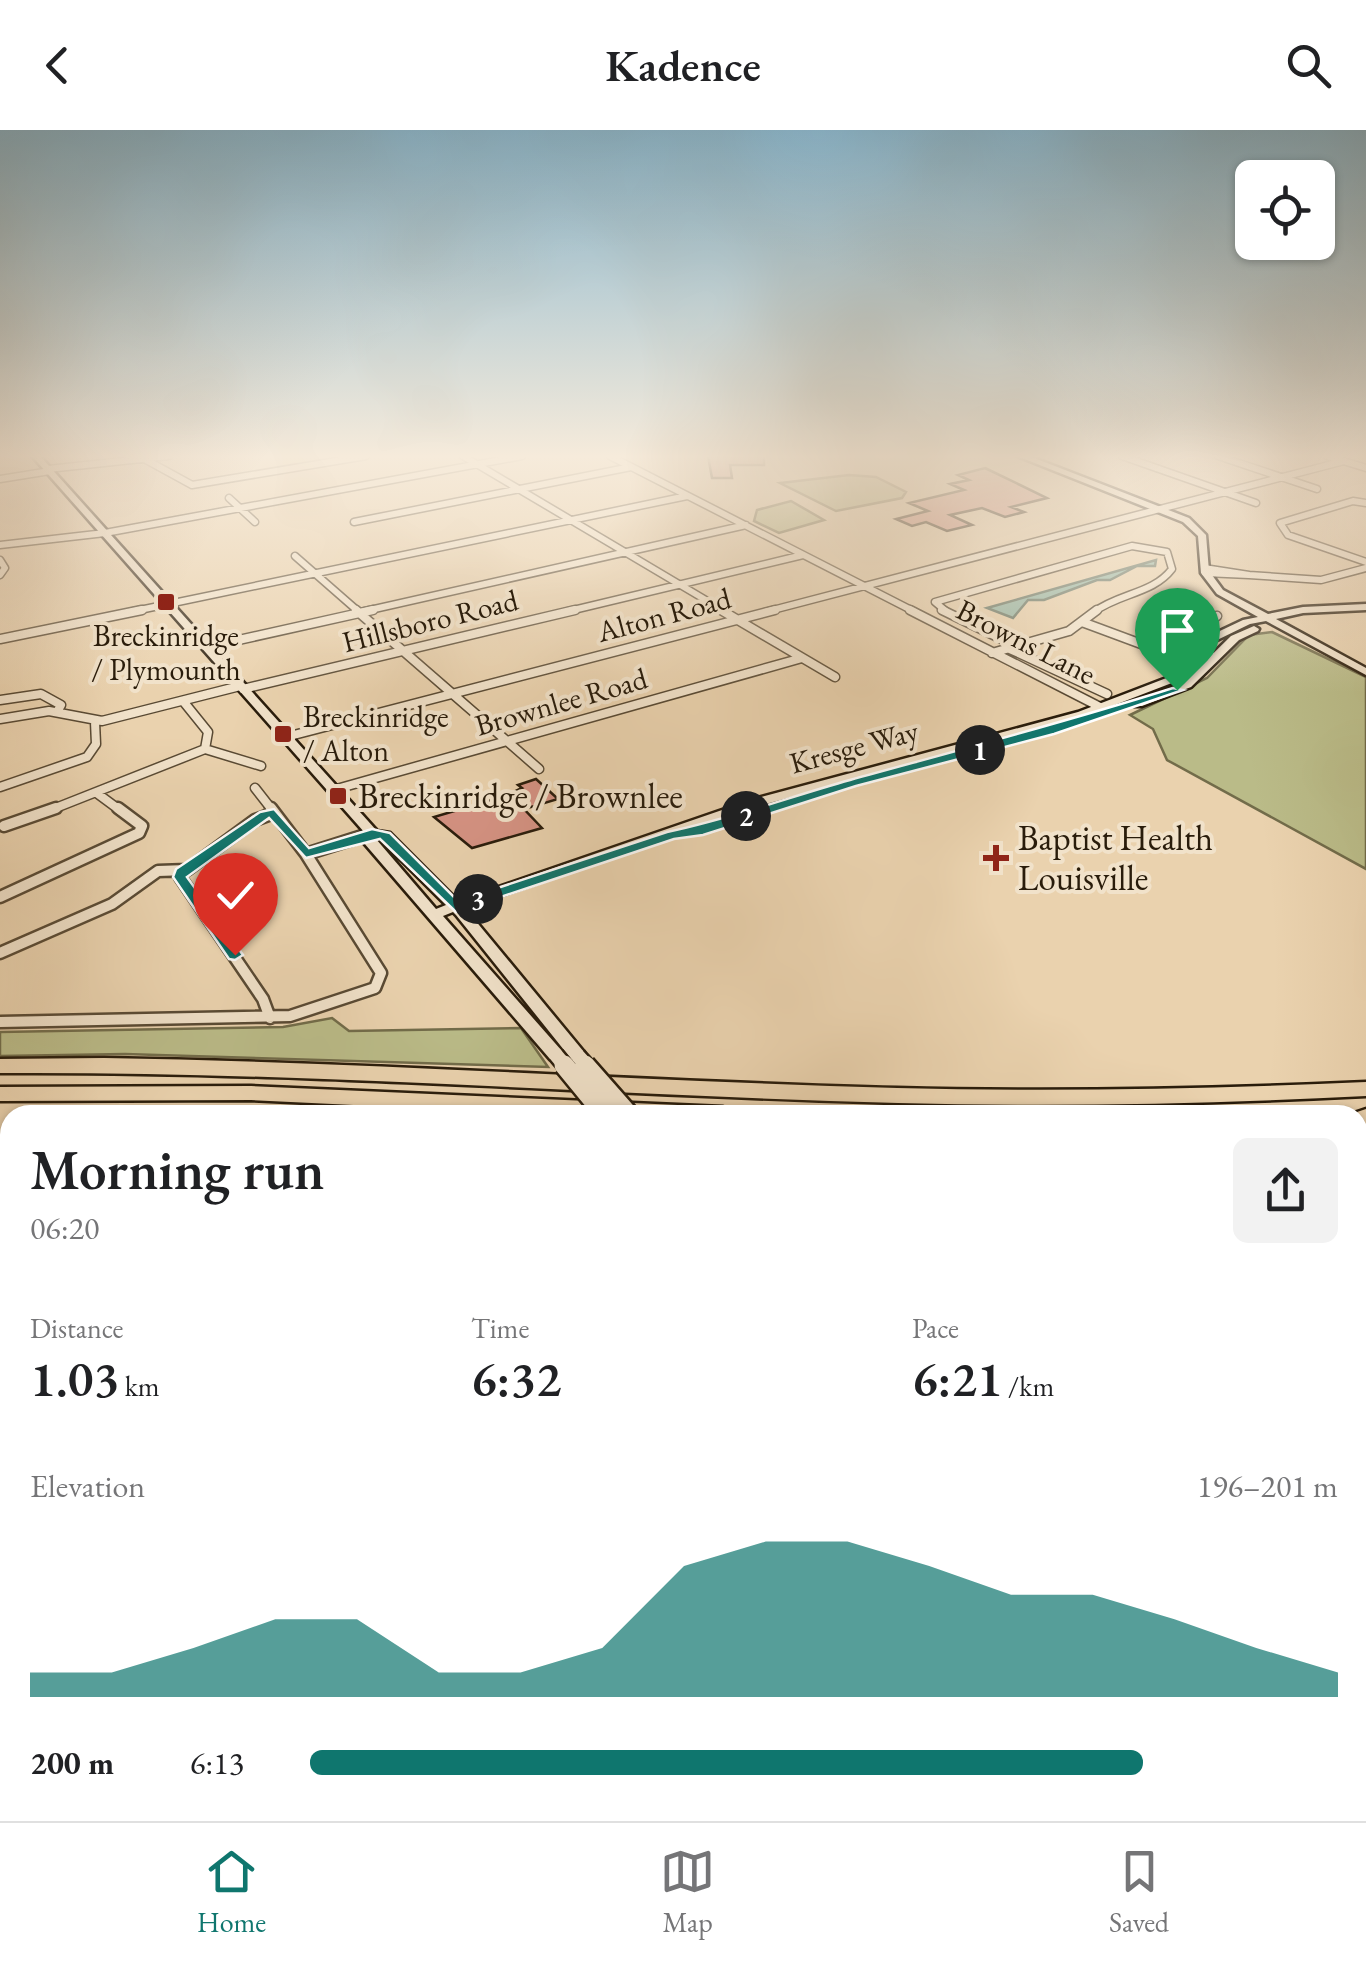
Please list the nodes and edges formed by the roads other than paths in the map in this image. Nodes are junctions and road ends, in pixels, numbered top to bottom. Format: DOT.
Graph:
graph roads {
  1 [pos="90,535"];
  2 [pos="107,535"];
  3 [pos="501,535"];
  4 [pos="597,535"];
  5 [pos="705,535"];
  6 [pos="764,535"];
  7 [pos="1066,535"];
  8 [pos="1202,535"];
  9 [pos="1288,535"];
  10 [pos="0,546"];
  11 [pos="626,552"];
  12 [pos="802,554"];
  13 [pos="294,556"];
  14 [pos="0,560"];
  15 [pos="1366,565"];
  16 [pos="1205,571"];
  17 [pos="316,574"];
  18 [pos="0,576"];
  19 [pos="680,584"];
  20 [pos="865,586"];
  21 [pos="169,605"];
  22 [pos="1366,610"];
  23 [pos="359,612"];
  24 [pos="1217,616"];
  25 [pos="737,619"];
  26 [pos="1269,620"];
  27 [pos="1082,622"];
  28 [pos="0,639"];
  29 [pos="207,647"];
  30 [pos="1013,648"];
  31 [pos="1172,649"];
  32 [pos="403,651"];
  33 [pos="992,653"];
  34 [pos="1200,654"];
  35 [pos="1214,657"];
  36 [pos="802,658"];
  37 [pos="1366,672"];
  38 [pos="835,677"];
  39 [pos="242,687"];
  40 [pos="452,693"];
  41 [pos="0,700"];
  42 [pos="183,701"];
  43 [pos="1103,701"];
  44 [pos="57,712"];
  45 [pos="0,719"];
  46 [pos="95,722"];
  47 [pos="286,737"];
  48 [pos="505,741"];
  49 [pos="205,749"];
  50 [pos="260,766"];
  51 [pos="539,769"];
  52 [pos="0,787"];
  53 [pos="255,788"];
  54 [pos="333,790"];
  55 [pos="98,794"];
  56 [pos="274,813"];
  57 [pos="4,826"];
  58 [pos="373,834"];
  59 [pos="672,834"];
  60 [pos="306,854"];
  61 [pos="182,872"];
  62 [pos="0,897"];
  63 [pos="456,907"];
  64 [pos="435,914"];
  65 [pos="0,953"];
  66 [pos="270,1018"];
  67 [pos="0,1022"];
  68 [pos="0,1066"];
  69 [pos="1366,1088"];
  70 [pos="0,1094"];
  71 [pos="508,1105"];
  72 [pos="597,1105"];
  73 [pos="620,1105"];
  1 -- 10 [label="street"];
  2 -- 21 [label="street"];
  3 -- 17 [label="street"];
  4 -- 11 [label="street"];
  5 -- 11 [label="street"];
  6 -- 12 [label="street, Browns Lane"];
  7 -- 20 [label="street, Alton Road"];
  8 -- 16 [label="street"];
  9 -- 15 [label="street"];
  11 -- 19 [label="street"];
  11 -- 23 [label="street"];
  12 -- 19 [label="street, Hillsboro Road"];
  12 -- 20 [label="street, Browns Lane"];
  13 -- 17 [label="street"];
  14 -- 18 [label="street"];
  15 -- 16 [label="street"];
  16 -- 26 [label="street"];
  17 -- 21 [label="street"];
  17 -- 23 [label="street"];
  19 -- 25 [label="street"];
  19 -- 32 [label="street, Hillsboro Road"];
  20 -- 25 [label="street, Alton Road"];
  20 -- 33 [label="street, Browns Lane"];
  21 -- 28 [label="street"];
  21 -- 29 [label="street"];
  22 -- 26 [label="street"];
  23 -- 29 [label="street"];
  23 -- 32 [label="street"];
  24 -- 31 [label="street"];
  25 -- 36 [label="street"];
  25 -- 40 [label="street, Alton Road"];
  26 -- 34 [label="street, Kresge Way"];
  26 -- 35 [label="street, Kresge Way"];
  26 -- 37 [label="street"];
  27 -- 30 [label="street"];
  27 -- 30 [label="street"];
  27 -- 31 [label="street"];
  29 -- 39 [label="street"];
  30 -- 33 [label="street"];
  30 -- 43 [label="street"];
  31 -- 34 [label="street"];
  32 -- 39 [label="street, Hillsboro Road"];
  32 -- 40 [label="street"];
  33 -- 43 [label="street, Browns Lane"];
  34 -- 35 [label="street"];
  34 -- 43 [label="street, Kresge Way"];
  35 -- 59 [label="street, Kresge Way"];
  36 -- 38 [label="street"];
  36 -- 48 [label="street, Brownlee Road"];
  39 -- 42 [label="street, Hillsboro Road"];
  39 -- 47 [label="street"];
  40 -- 47 [label="street, Alton Road"];
  40 -- 48 [label="street"];
  41 -- 44 [label="street"];
  42 -- 46 [label="street, Hillsboro Road"];
  42 -- 49 [label="street"];
  43 -- 59 [label="street, Kresge Way"];
  44 -- 45 [label="street, Hillsboro Road"];
  44 -- 46 [label="street, Hillsboro Road"];
  46 -- 52 [label="street"];
  47 -- 54 [label="street"];
  48 -- 51 [label="street"];
  48 -- 54 [label="street, Brownlee Road"];
  49 -- 50 [label="street"];
  49 -- 55 [label="street"];
  53 -- 56 [label="street"];
  54 -- 58 [label="street"];
  55 -- 57 [label="street"];
  55 -- 62 [label="street"];
  56 -- 60 [label="street"];
  56 -- 61 [label="street"];
  58 -- 60 [label="street"];
  58 -- 63 [label="street"];
  58 -- 64 [label="street"];
  59 -- 63 [label="street, Kresge Way"];
  60 -- 66 [label="street"];
  61 -- 65 [label="street"];
  61 -- 66 [label="street"];
  63 -- 64 [label="street, Kresge Way"];
  63 -- 73 [label="street, bridge"];
  64 -- 72 [label="street, bridge"];
  66 -- 67 [label="street"];
  68 -- 69 [label="highway"];
  70 -- 71 [label="highway"];
}
